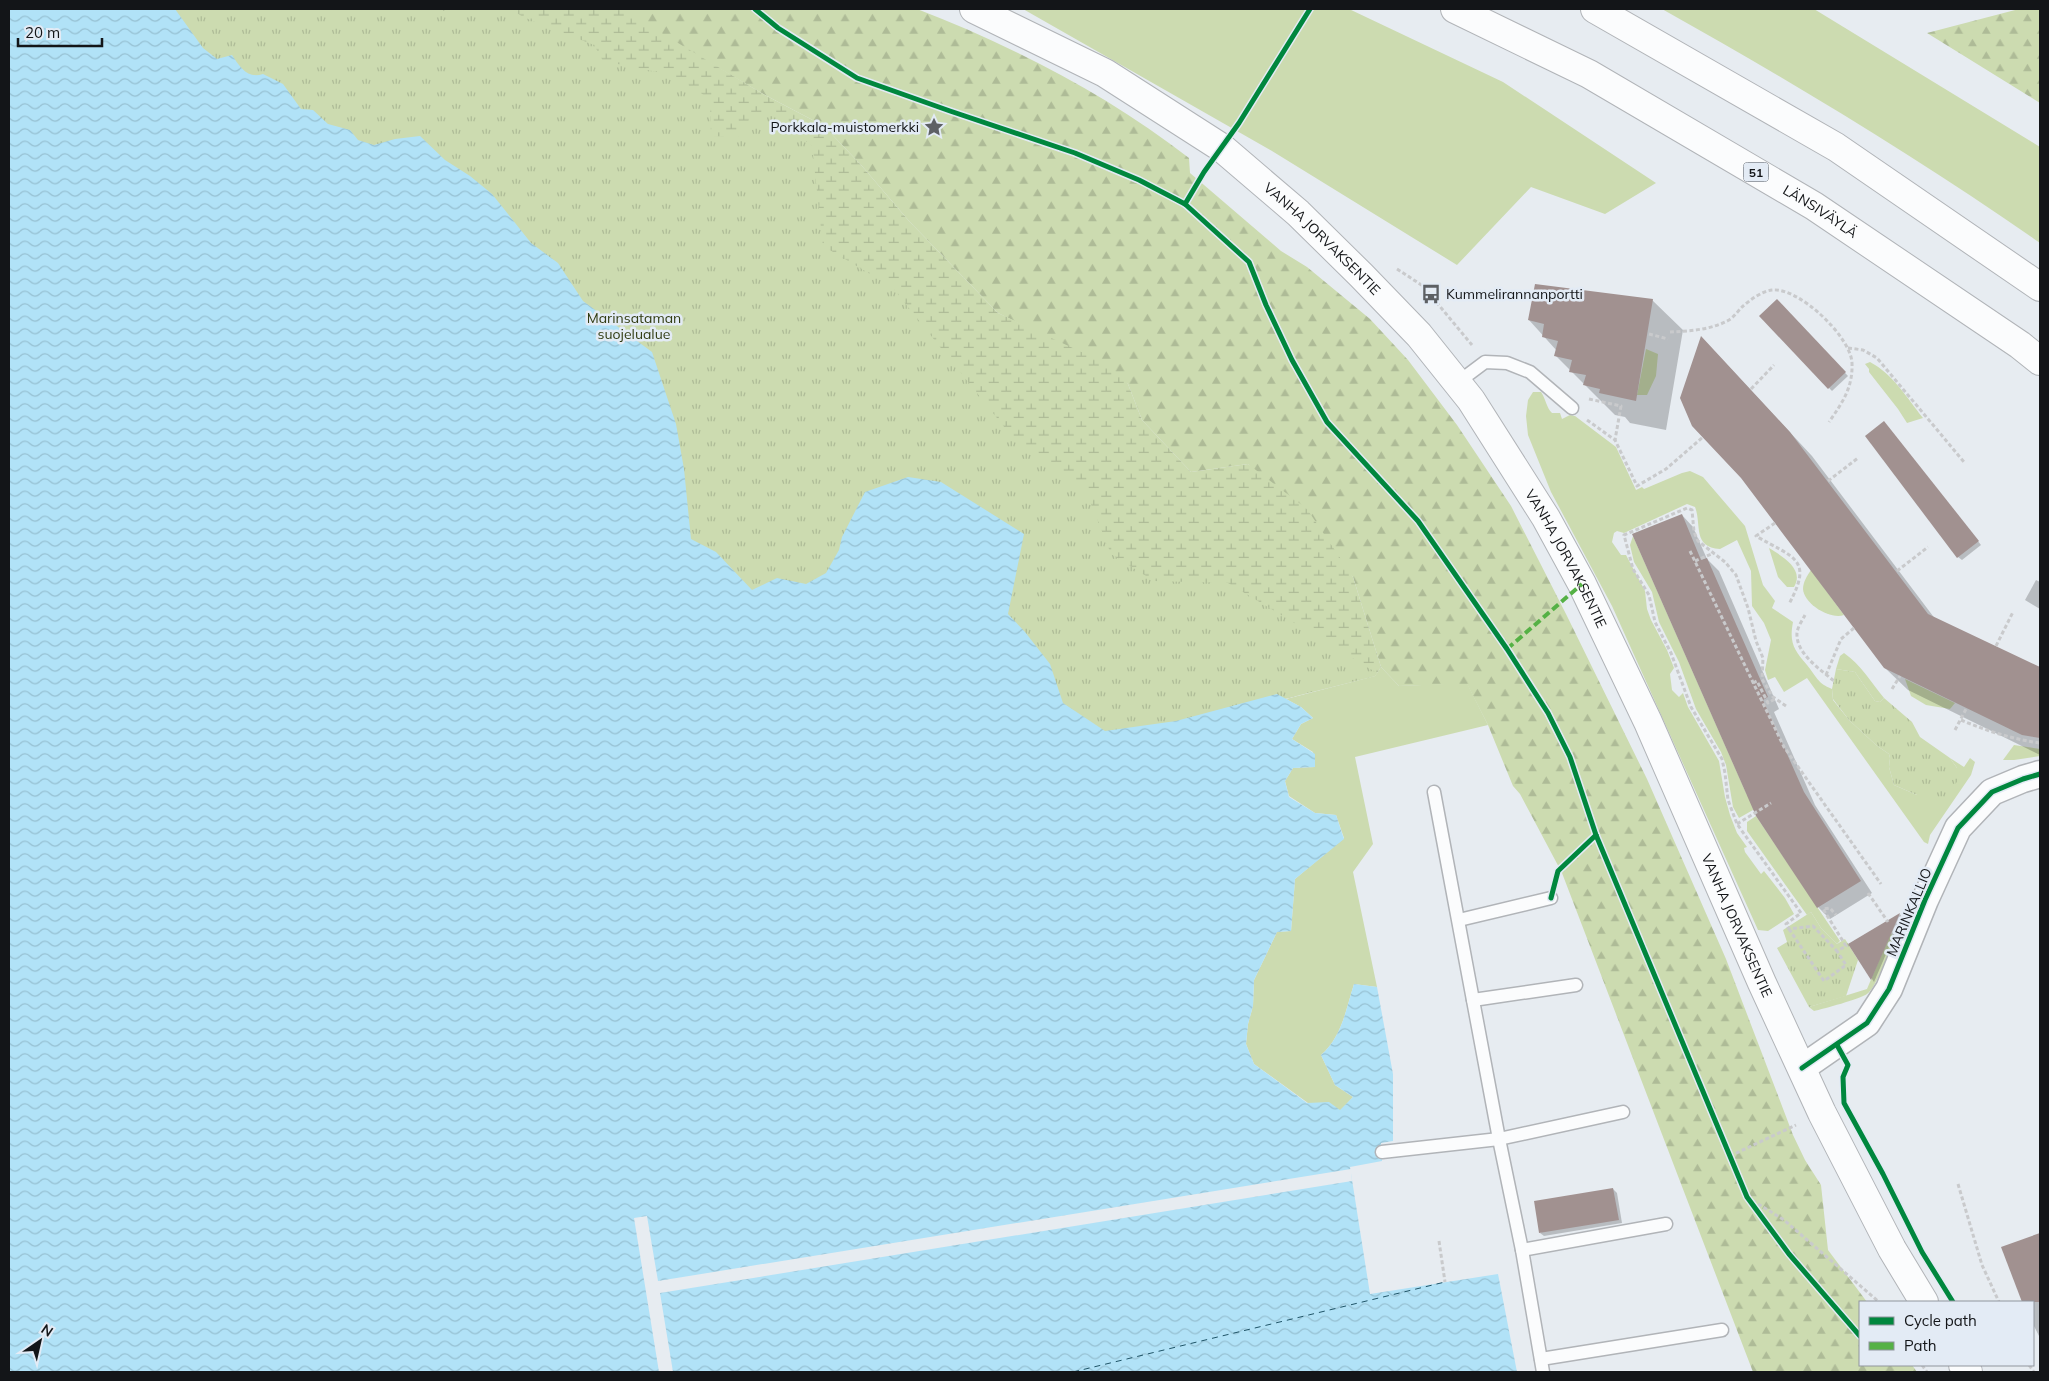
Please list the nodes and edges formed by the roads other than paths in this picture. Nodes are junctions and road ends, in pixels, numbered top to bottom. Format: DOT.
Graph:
graph roads {
  1 [pos="974,9"];
  2 [pos="1456,9"];
  3 [pos="1595,9"];
  4 [pos="2040,287"];
  5 [pos="2040,361"];
  6 [pos="1457,383"];
  7 [pos="1572,408"];
  8 [pos="2040,774"];
  9 [pos="1434,792"];
  10 [pos="1552,898"];
  11 [pos="1459,920"];
  12 [pos="1576,985"];
  13 [pos="1474,1000"];
  14 [pos="1802,1068"];
  15 [pos="1623,1112"];
  16 [pos="1498,1139"];
  17 [pos="1382,1152"];
  18 [pos="1666,1224"];
  19 [pos="1522,1250"];
  20 [pos="1923,1301"];
  21 [pos="1722,1330"];
  22 [pos="1541,1359"];
  23 [pos="1543,1372"];
  1 -- 6 [label="main road, VANHA JORVAKSENTIE"];
  2 -- 5 [label="main road, LÄNSIVÄYLÄ / 51"];
  3 -- 4 [label="main road"];
  6 -- 7 [label="lane"];
  6 -- 14 [label="main road, VANHA JORVAKSENTIE"];
  8 -- 14 [label="street, MARINKALLIO"];
  9 -- 11 [label="lane"];
  10 -- 11 [label="lane"];
  11 -- 13 [label="lane"];
  12 -- 13 [label="lane"];
  13 -- 16 [label="lane"];
  14 -- 20 [label="main road, VANHA JORVAKSENTIE"];
  15 -- 16 [label="lane"];
  16 -- 17 [label="lane"];
  16 -- 19 [label="lane"];
  18 -- 19 [label="lane"];
  19 -- 22 [label="lane"];
  21 -- 22 [label="lane"];
  22 -- 23 [label="lane"];
}
